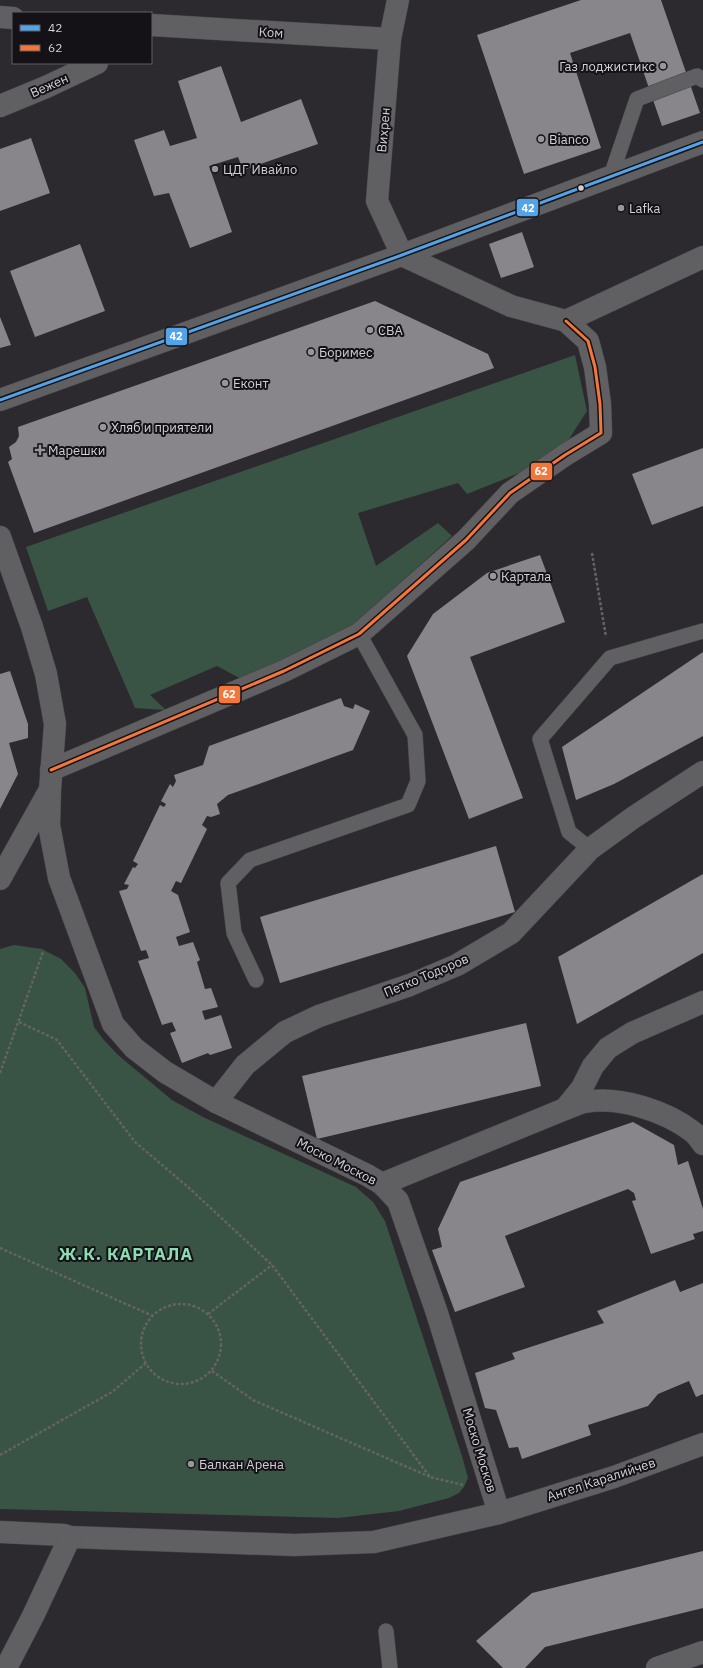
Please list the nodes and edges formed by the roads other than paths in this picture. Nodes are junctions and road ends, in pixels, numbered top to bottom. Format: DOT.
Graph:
graph roads {
  1 [pos="398,0"];
  2 [pos="0,17"];
  3 [pos="12,18"];
  4 [pos="152,25"];
  5 [pos="173,27"];
  6 [pos="152,37"];
  7 [pos="390,39"];
  8 [pos="95,64"];
  9 [pos="703,80"];
  10 [pos="0,106"];
  11 [pos="703,142"];
  12 [pos="611,176"];
  13 [pos="402,255"];
  14 [pos="703,257"];
  15 [pos="566,321"];
  16 [pos="0,400"];
  17 [pos="0,537"];
  18 [pos="703,631"];
  19 [pos="360,634"];
  20 [pos="703,772"];
  21 [pos="51,780"];
  22 [pos="590,849"];
  23 [pos="0,879"];
  24 [pos="256,980"];
  25 [pos="703,1002"];
  26 [pos="216,1102"];
  27 [pos="565,1109"];
  28 [pos="703,1144"];
  29 [pos="382,1184"];
  30 [pos="703,1444"];
  31 [pos="499,1513"];
  32 [pos="0,1532"];
  33 [pos="70,1537"];
  34 [pos="386,1631"];
  35 [pos="703,1652"];
  36 [pos="6,1668"];
  37 [pos="390,1668"];
  38 [pos="657,1668"];
  1 -- 7 [label="street, Вихрен"];
  2 -- 3 [label="street"];
  4 -- 5 [label="street, Ком"];
  5 -- 6 [label="street"];
  5 -- 7 [label="street, Ком"];
  7 -- 13 [label="street, Вихрен"];
  8 -- 10 [label="street, Вежен"];
  9 -- 12 [label="lane"];
  11 -- 12 [label="street"];
  12 -- 13 [label="street"];
  13 -- 15 [label="street"];
  13 -- 16 [label="street"];
  14 -- 15 [label="street"];
  15 -- 19 [label="street"];
  17 -- 21 [label="street, Моско Москов"];
  18 -- 22 [label="lane"];
  19 -- 21 [label="street"];
  19 -- 24 [label="lane"];
  20 -- 22 [label="street, Петко Тодоров"];
  21 -- 23 [label="street"];
  21 -- 26 [label="street, Моско Москов"];
  22 -- 26 [label="street, Петко Тодоров"];
  25 -- 27 [label="street"];
  26 -- 29 [label="street, Моско Москов"];
  27 -- 28 [label="street"];
  27 -- 29 [label="street"];
  29 -- 31 [label="street, Моско Москов"];
  30 -- 31 [label="street, Ангел Каралийчев"];
  31 -- 33 [label="street, Ангел Каралийчев"];
  32 -- 33 [label="street, Ангел Каралийчев"];
  33 -- 36 [label="street"];
  34 -- 37 [label="lane"];
  35 -- 38 [label="street"];
}
